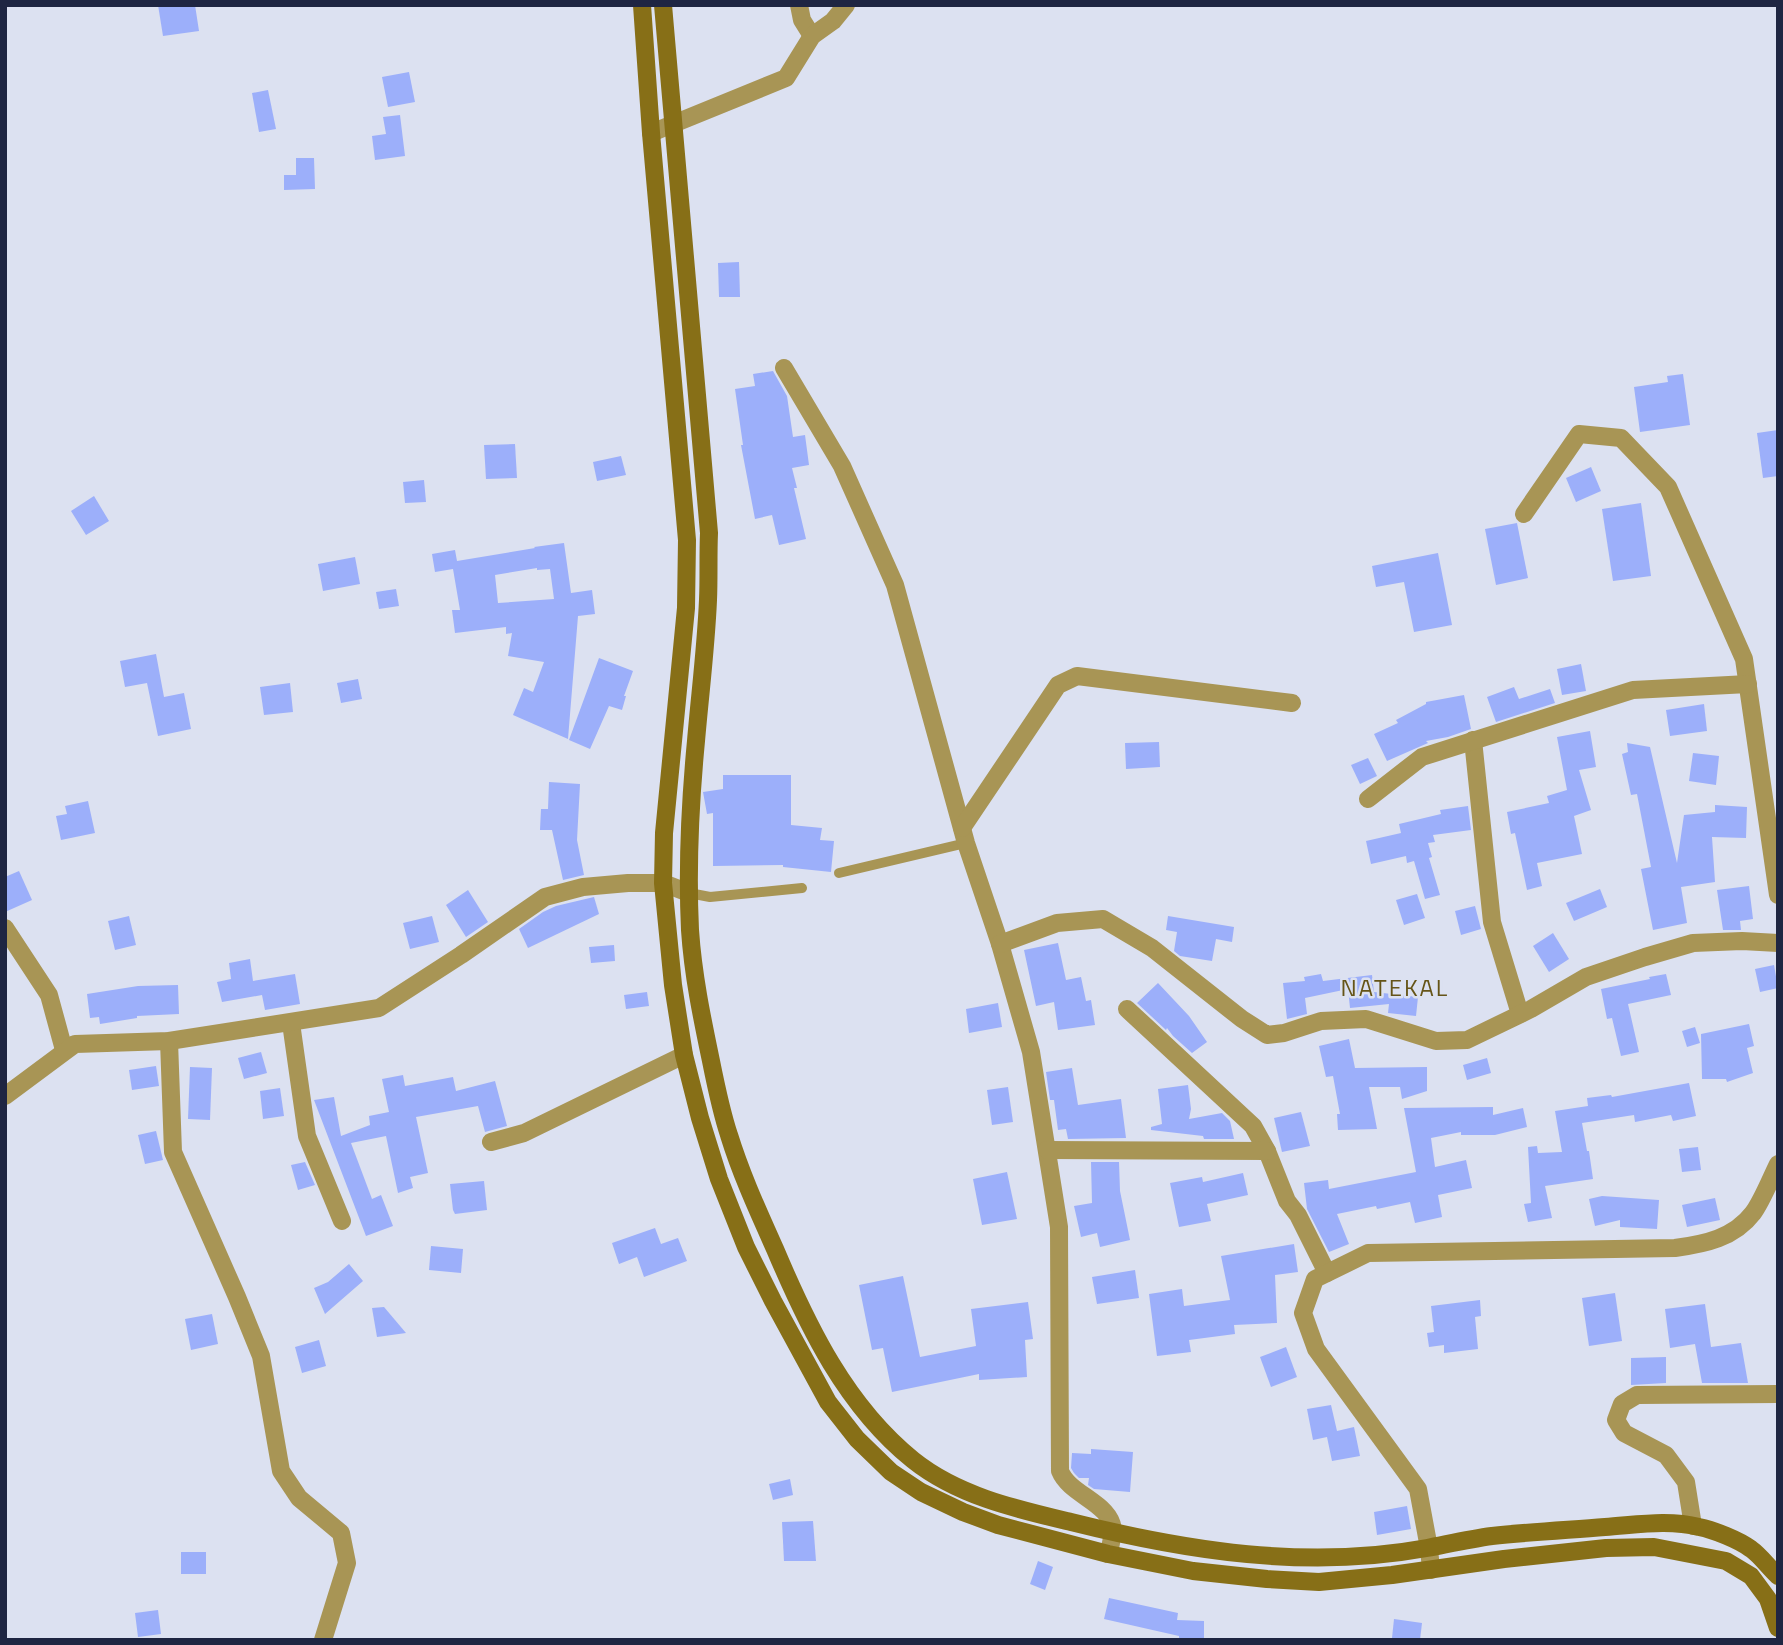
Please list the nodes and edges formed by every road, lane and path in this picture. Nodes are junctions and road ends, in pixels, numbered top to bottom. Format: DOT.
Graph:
graph roads {
  1 [pos="642,5"];
  2 [pos="663,5"];
  3 [pos="799,5"];
  4 [pos="846,5"];
  5 [pos="811,36"];
  6 [pos="673,124"];
  7 [pos="651,134"];
  8 [pos="784,368"];
  9 [pos="1524,514"];
  10 [pos="1748,684"];
  11 [pos="1292,703"];
  12 [pos="1473,740"];
  13 [pos="1368,799"];
  14 [pos="964,835"];
  15 [pos="839,873"];
  16 [pos="663,883"];
  17 [pos="802,888"];
  18 [pos="689,892"];
  19 [pos="1778,895"];
  20 [pos="5,928"];
  21 [pos="1778,943"];
  22 [pos="1000,944"];
  23 [pos="1127,1009"];
  24 [pos="1520,1014"];
  25 [pos="290,1023"];
  26 [pos="169,1041"];
  27 [pos="75,1044"];
  28 [pos="684,1055"];
  29 [pos="5,1096"];
  30 [pos="491,1142"];
  31 [pos="1047,1150"];
  32 [pos="1267,1151"];
  33 [pos="1778,1164"];
  34 [pos="342,1221"];
  35 [pos="1327,1273"];
  36 [pos="1778,1394"];
  37 [pos="1693,1526"];
  38 [pos="1113,1532"];
  39 [pos="1429,1548"];
  40 [pos="1108,1555"];
  41 [pos="1431,1570"];
  42 [pos="1778,1576"];
  43 [pos="1778,1628"];
  44 [pos="323,1640"];
  1 -- 7 [label="main road"];
  2 -- 6 [label="main road"];
  3 -- 5 [label="street"];
  4 -- 5 [label="street"];
  5 -- 6 [label="street"];
  6 -- 7 [label="street"];
  6 -- 18 [label="main road"];
  7 -- 16 [label="main road"];
  8 -- 14 [label="street"];
  9 -- 10 [label="street"];
  10 -- 12 [label="street"];
  10 -- 19 [label="street"];
  11 -- 14 [label="street"];
  12 -- 13 [label="street"];
  12 -- 24 [label="street"];
  14 -- 15 [label="lane"];
  14 -- 22 [label="street"];
  16 -- 18 [label="street"];
  16 -- 25 [label="street"];
  16 -- 28 [label="main road"];
  17 -- 18 [label="lane"];
  18 -- 38 [label="main road"];
  20 -- 27 [label="street"];
  21 -- 24 [label="street"];
  22 -- 24 [label="street"];
  22 -- 31 [label="street"];
  23 -- 32 [label="street"];
  25 -- 26 [label="street"];
  25 -- 34 [label="street"];
  26 -- 27 [label="street"];
  26 -- 44 [label="street"];
  27 -- 29 [label="street"];
  28 -- 30 [label="street"];
  28 -- 40 [label="main road"];
  31 -- 32 [label="street"];
  31 -- 38 [label="street"];
  32 -- 35 [label="street"];
  33 -- 35 [label="street"];
  35 -- 39 [label="street"];
  36 -- 37 [label="street"];
  37 -- 39 [label="main road"];
  37 -- 42 [label="main road"];
  38 -- 39 [label="main road"];
  38 -- 40 [label="street"];
  39 -- 41 [label="street"];
  40 -- 41 [label="main road"];
  41 -- 43 [label="main road"];
}
